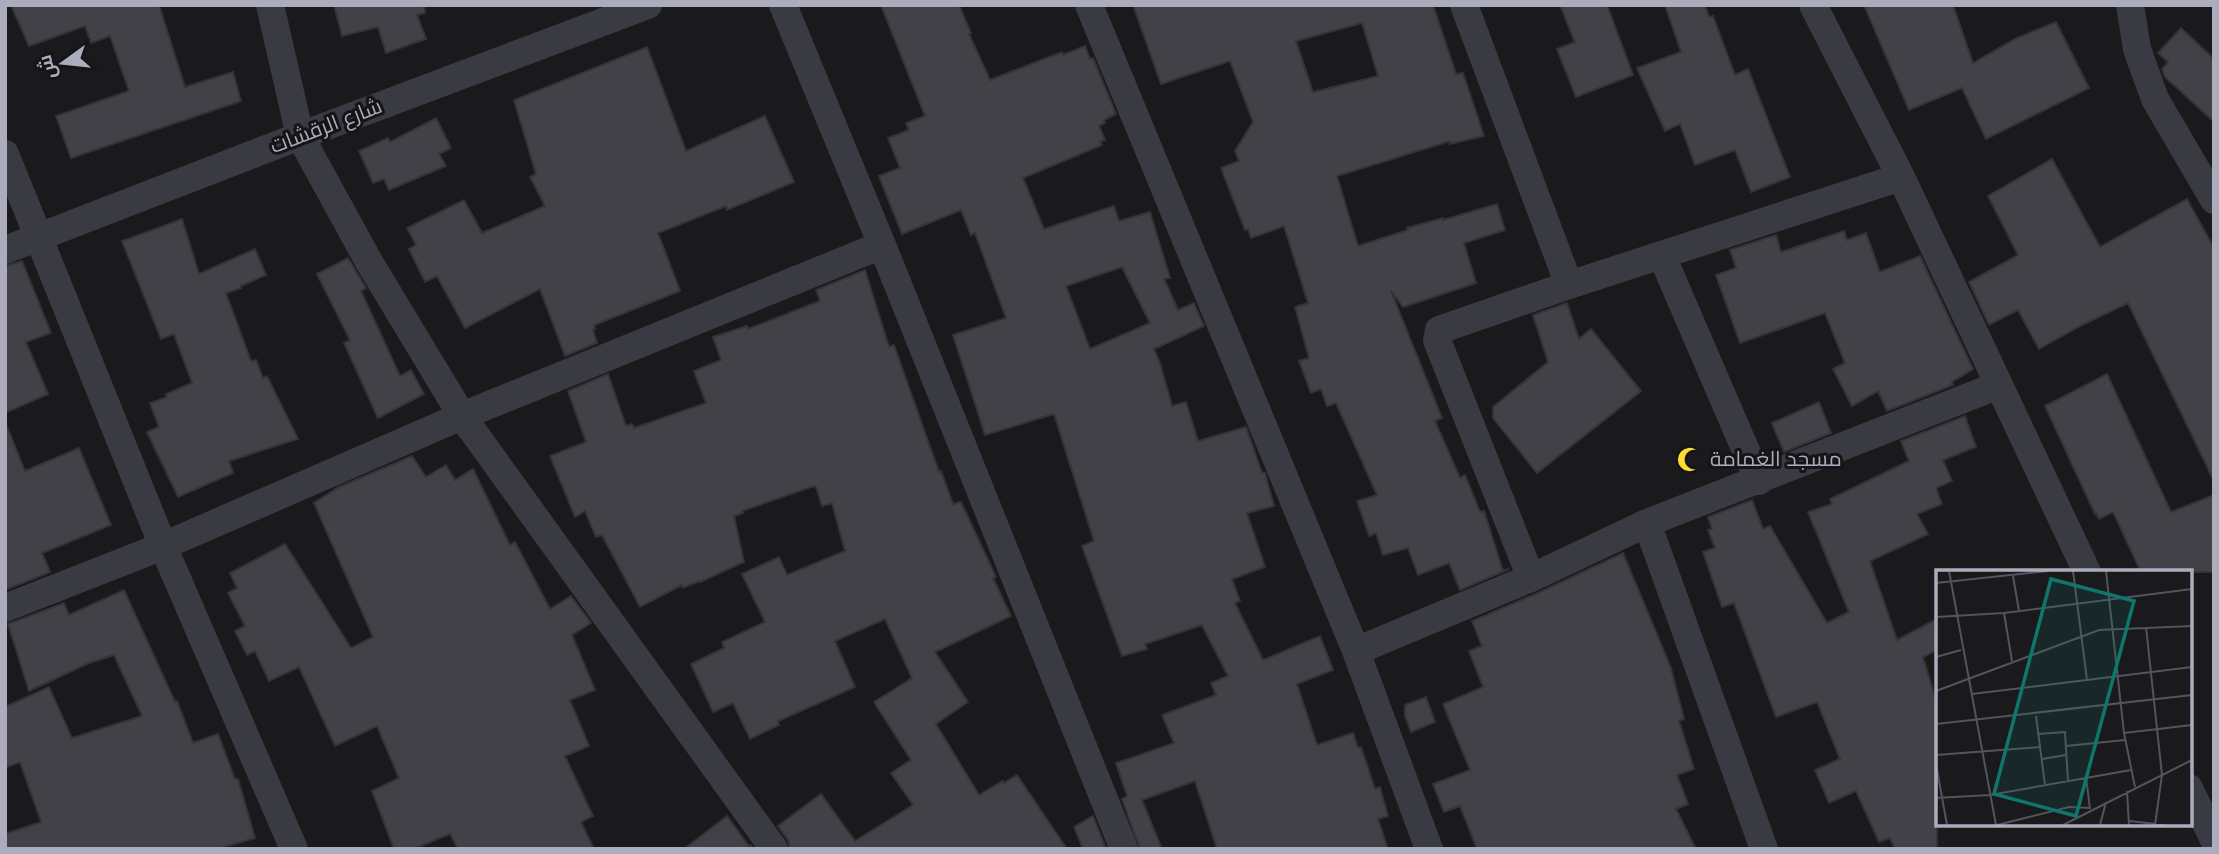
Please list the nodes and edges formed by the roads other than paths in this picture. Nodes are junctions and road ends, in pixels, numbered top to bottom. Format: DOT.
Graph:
graph roads {
  1 [pos="270,5"];
  2 [pos="648,5"];
  3 [pos="783,5"];
  4 [pos="1088,5"];
  5 [pos="1464,5"];
  6 [pos="1814,5"];
  7 [pos="2130,5"];
  8 [pos="300,136"];
  9 [pos="5,154"];
  10 [pos="1901,177"];
  11 [pos="2214,201"];
  12 [pos="38,236"];
  13 [pos="882,245"];
  14 [pos="5,250"];
  15 [pos="1662,256"];
  16 [pos="1569,285"];
  17 [pos="1999,385"];
  18 [pos="462,416"];
  19 [pos="1759,481"];
  20 [pos="1647,523"];
  21 [pos="163,546"];
  22 [pos="2086,570"];
  23 [pos="1531,578"];
  24 [pos="5,608"];
  25 [pos="1356,651"];
  26 [pos="2191,792"];
  27 [pos="2214,840"];
  28 [pos="293,849"];
  29 [pos="774,849"];
  30 [pos="1124,849"];
  31 [pos="1429,849"];
  32 [pos="1764,849"];
  1 -- 8 [label="street"];
  2 -- 8 [label="street, شارع الرقشات"];
  3 -- 13 [label="street"];
  4 -- 25 [label="street"];
  5 -- 16 [label="street"];
  6 -- 10 [label="street"];
  7 -- 11 [label="street"];
  8 -- 12 [label="street, شارع الرقشات"];
  8 -- 18 [label="street"];
  9 -- 12 [label="street"];
  10 -- 15 [label="street"];
  10 -- 17 [label="street"];
  12 -- 14 [label="street, شارع الرقشات"];
  12 -- 21 [label="street"];
  13 -- 18 [label="street"];
  13 -- 30 [label="street"];
  15 -- 16 [label="street"];
  15 -- 19 [label="street"];
  16 -- 23 [label="street"];
  17 -- 19 [label="street"];
  17 -- 22 [label="street"];
  18 -- 21 [label="street"];
  18 -- 29 [label="street"];
  19 -- 20 [label="street"];
  20 -- 23 [label="street"];
  20 -- 32 [label="street"];
  21 -- 24 [label="street"];
  21 -- 28 [label="street"];
  23 -- 25 [label="street"];
  25 -- 31 [label="street"];
  26 -- 27 [label="street"];
}
